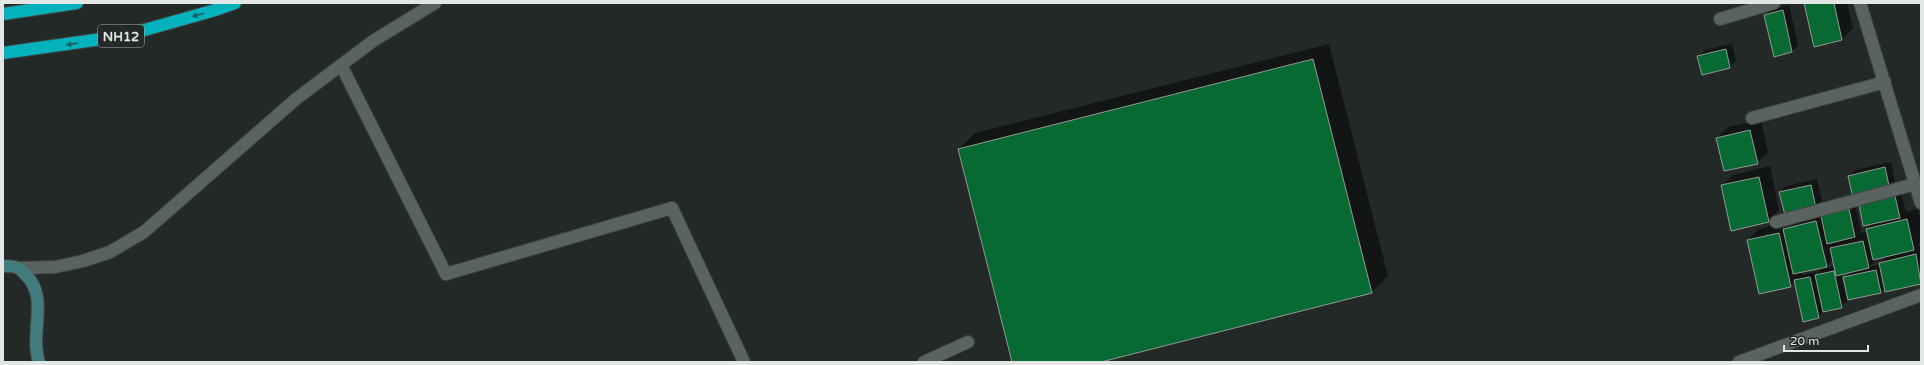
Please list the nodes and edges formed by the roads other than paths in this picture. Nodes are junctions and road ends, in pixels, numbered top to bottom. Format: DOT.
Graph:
graph roads {
  1 [pos="77,3"];
  2 [pos="235,3"];
  3 [pos="435,3"];
  4 [pos="1774,3"];
  5 [pos="1860,3"];
  6 [pos="3,14"];
  7 [pos="1720,19"];
  8 [pos="3,53"];
  9 [pos="340,65"];
  10 [pos="1885,82"];
  11 [pos="1752,118"];
  12 [pos="1915,184"];
  13 [pos="1921,203"];
  14 [pos="1776,222"];
  15 [pos="3,266"];
  16 [pos="19,268"];
  17 [pos="1921,295"];
  18 [pos="968,342"];
  19 [pos="39,362"];
  20 [pos="744,362"];
  21 [pos="924,362"];
  22 [pos="1739,362"];
  1 -- 6 [label="highway"];
  2 -- 8 [label="highway, NH12, one-way"];
  3 -- 9 [label="street"];
  4 -- 7 [label="street"];
  5 -- 10 [label="street"];
  9 -- 16 [label="street"];
  9 -- 20 [label="street"];
  10 -- 11 [label="street"];
  10 -- 12 [label="street"];
  12 -- 13 [label="street"];
  12 -- 14 [label="street"];
  15 -- 16 [label="street"];
  16 -- 19 [label="street"];
  17 -- 22 [label="street"];
  18 -- 21 [label="street"];
}
